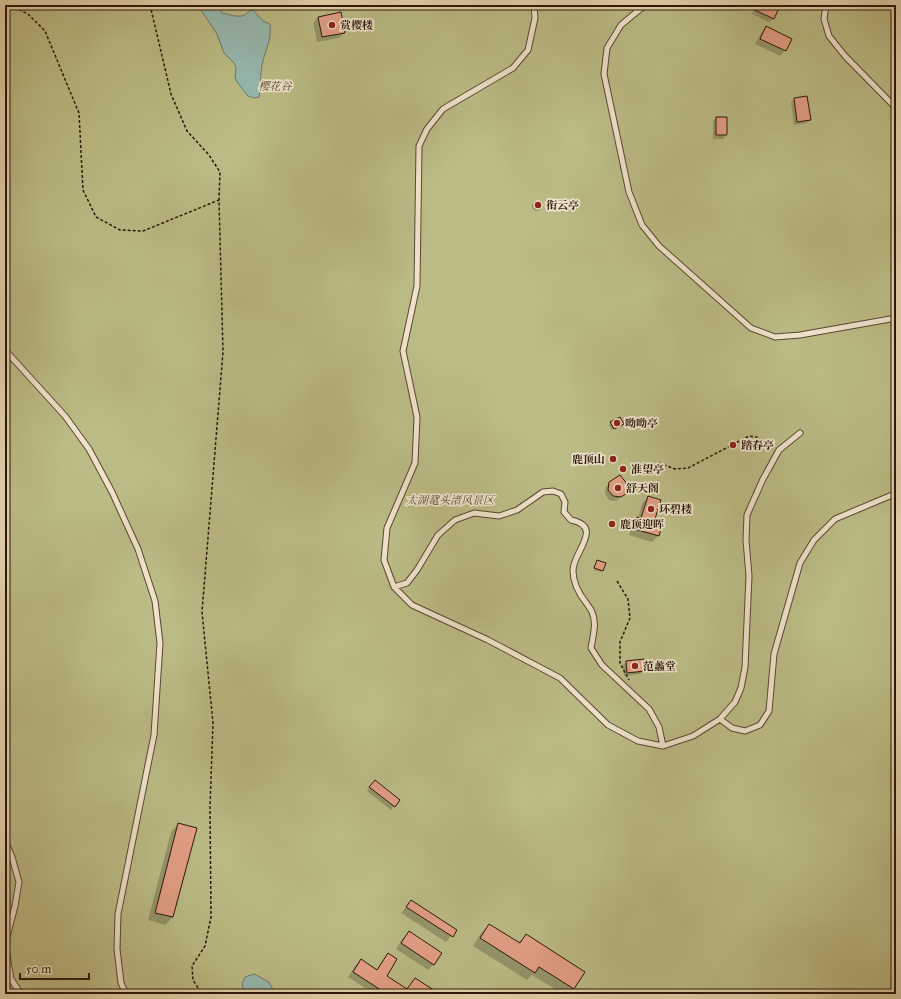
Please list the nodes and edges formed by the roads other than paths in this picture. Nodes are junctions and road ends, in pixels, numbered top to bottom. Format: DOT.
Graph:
graph roads {
  1 [pos="534,5"];
  2 [pos="645,5"];
  3 [pos="826,5"];
  4 [pos="896,108"];
  5 [pos="896,318"];
  6 [pos="5,350"];
  7 [pos="800,433"];
  8 [pos="896,493"];
  9 [pos="394,587"];
  10 [pos="720,719"];
  11 [pos="663,746"];
  12 [pos="5,841"];
  13 [pos="21,994"];
  14 [pos="126,994"];
  1 -- 9 [label="lane"];
  2 -- 5 [label="lane"];
  3 -- 4 [label="lane"];
  6 -- 14 [label="lane"];
  7 -- 10 [label="lane"];
  8 -- 10 [label="lane"];
  9 -- 11 [label="lane"];
  9 -- 11 [label="lane"];
  10 -- 11 [label="lane"];
  12 -- 13 [label="lane"];
}
